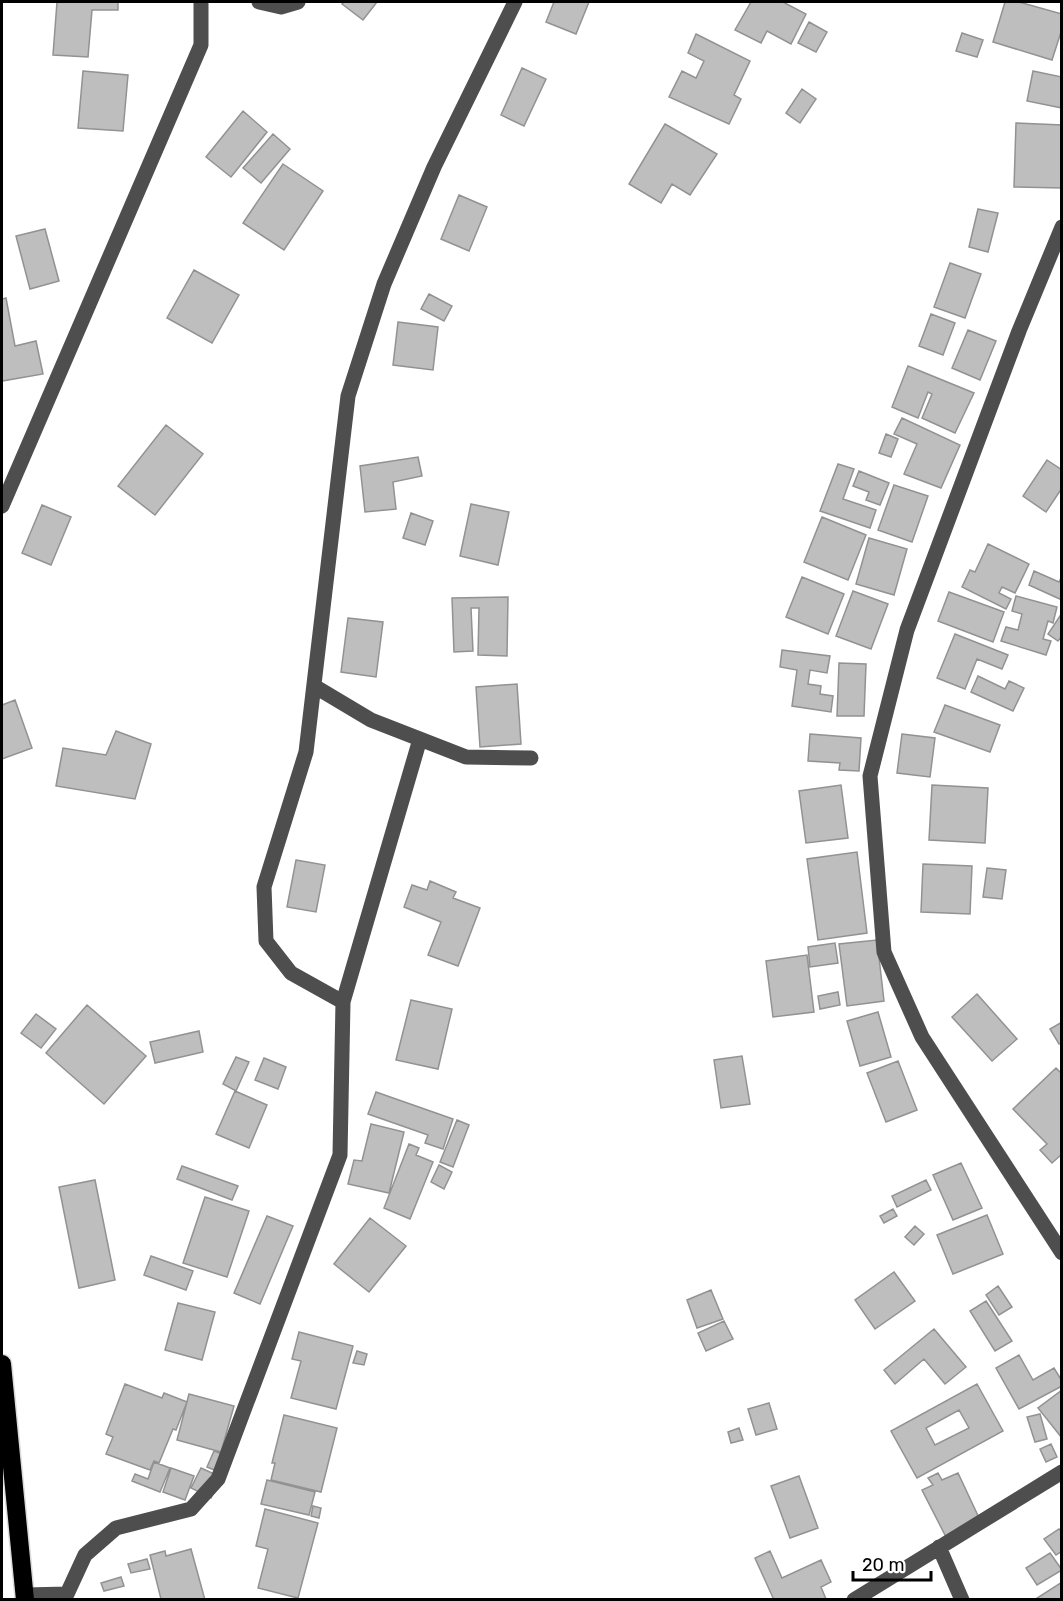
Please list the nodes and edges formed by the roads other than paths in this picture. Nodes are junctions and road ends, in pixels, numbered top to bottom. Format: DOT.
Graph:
graph roads {
  1 [pos="201,2"];
  2 [pos="259,2"];
  3 [pos="298,2"];
  4 [pos="515,2"];
  5 [pos="1062,227"];
  6 [pos="2,506"];
  7 [pos="314,686"];
  8 [pos="420,739"];
  9 [pos="531,758"];
  10 [pos="343,1002"];
  11 [pos="1062,1253"];
  12 [pos="2,1364"];
  13 [pos="1062,1472"];
  14 [pos="939,1547"];
  15 [pos="25,1597"];
  16 [pos="67,1597"];
  17 [pos="854,1599"];
  18 [pos="962,1599"];
  1 -- 6 [label="street"];
  2 -- 3 [label="street"];
  4 -- 7 [label="street"];
  5 -- 11 [label="street"];
  7 -- 8 [label="street"];
  7 -- 10 [label="street"];
  8 -- 9 [label="street"];
  8 -- 10 [label="street"];
  10 -- 16 [label="street"];
  12 -- 15 [label="highway"];
  13 -- 14 [label="street"];
  14 -- 17 [label="street"];
  14 -- 18 [label="street"];
  15 -- 16 [label="street"];
}
